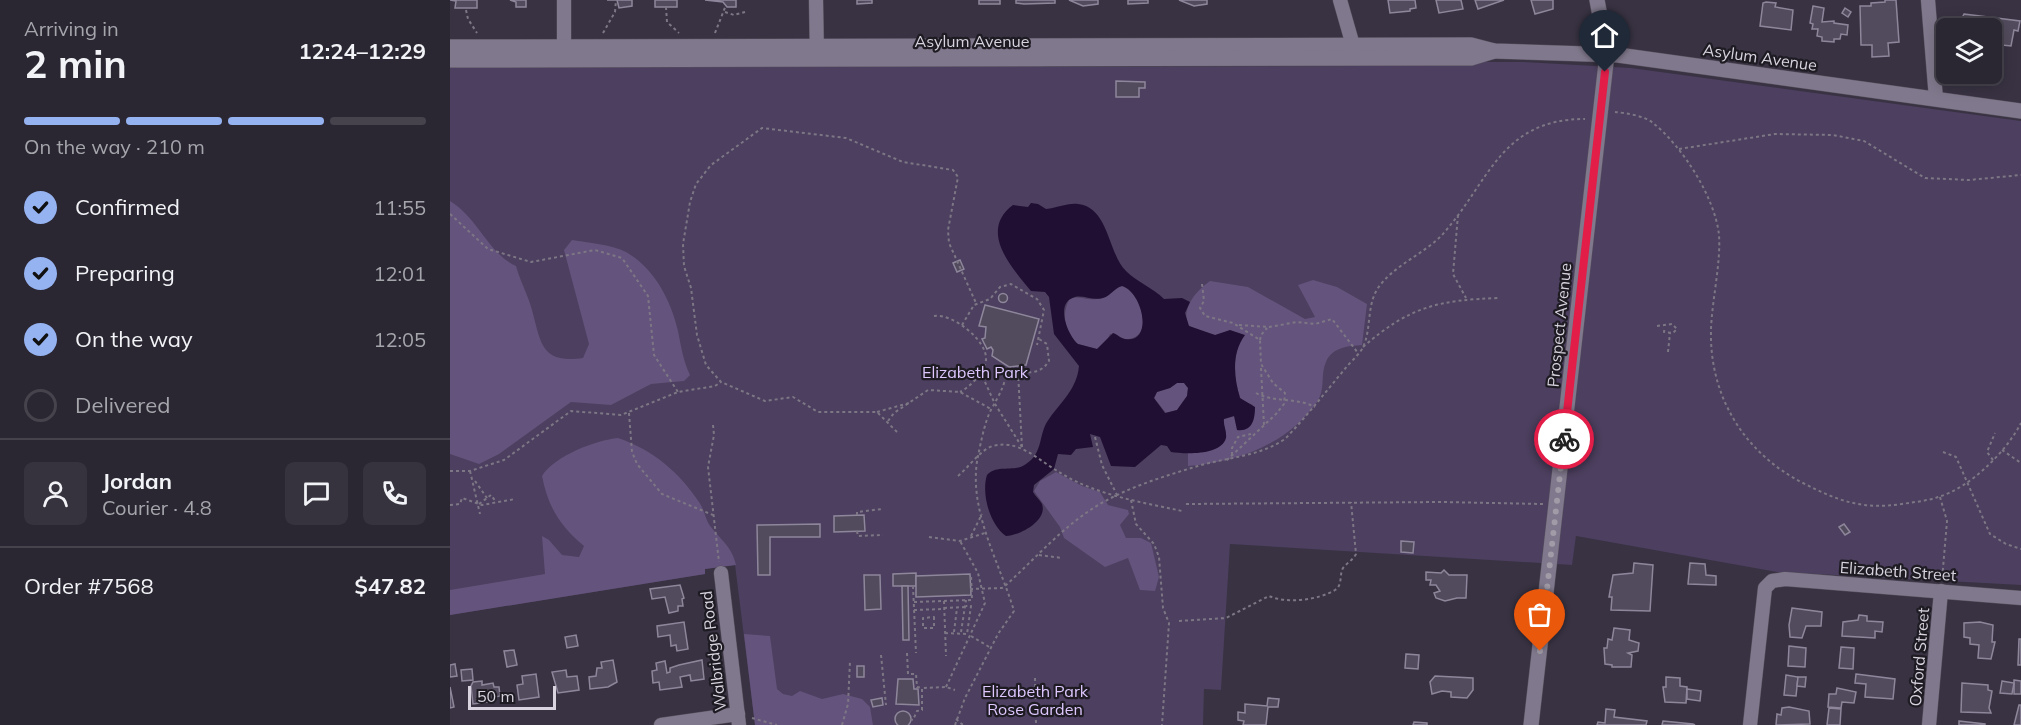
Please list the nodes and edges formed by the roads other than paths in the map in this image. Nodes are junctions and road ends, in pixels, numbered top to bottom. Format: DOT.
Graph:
graph roads {
  1 [pos="564,0"];
  2 [pos="816,0"];
  3 [pos="1340,0"];
  4 [pos="1597,0"];
  5 [pos="1928,0"];
  6 [pos="450,47"];
  7 [pos="1355,52"];
  8 [pos="817,53"];
  9 [pos="564,54"];
  10 [pos="1606,54"];
  11 [pos="450,60"];
  12 [pos="1936,99"];
  13 [pos="2021,111"];
  14 [pos="721,573"];
  15 [pos="1942,586"];
  16 [pos="2021,598"];
  17 [pos="738,720"];
  18 [pos="661,725"];
  19 [pos="1531,725"];
  20 [pos="1750,725"];
  21 [pos="1929,725"];
  1 -- 9 [label="street"];
  2 -- 8 [label="street"];
  3 -- 7 [label="street"];
  4 -- 10 [label="main road, Prospect Avenue"];
  5 -- 12 [label="street"];
  6 -- 9 [label="main road, Asylum Avenue"];
  7 -- 8 [label="main road, Asylum Avenue"];
  7 -- 10 [label="main road, Asylum Avenue"];
  8 -- 9 [label="main road, Asylum Avenue"];
  9 -- 11 [label="main road, Asylum Avenue"];
  10 -- 12 [label="main road, Asylum Avenue"];
  10 -- 19 [label="main road, Prospect Avenue"];
  12 -- 13 [label="main road, Asylum Avenue"];
  14 -- 17 [label="street, Walbridge Road"];
  15 -- 16 [label="street, Elizabeth Street"];
  15 -- 20 [label="street, Elizabeth Street"];
  15 -- 21 [label="street, Oxford Street"];
  17 -- 18 [label="street"];
}
